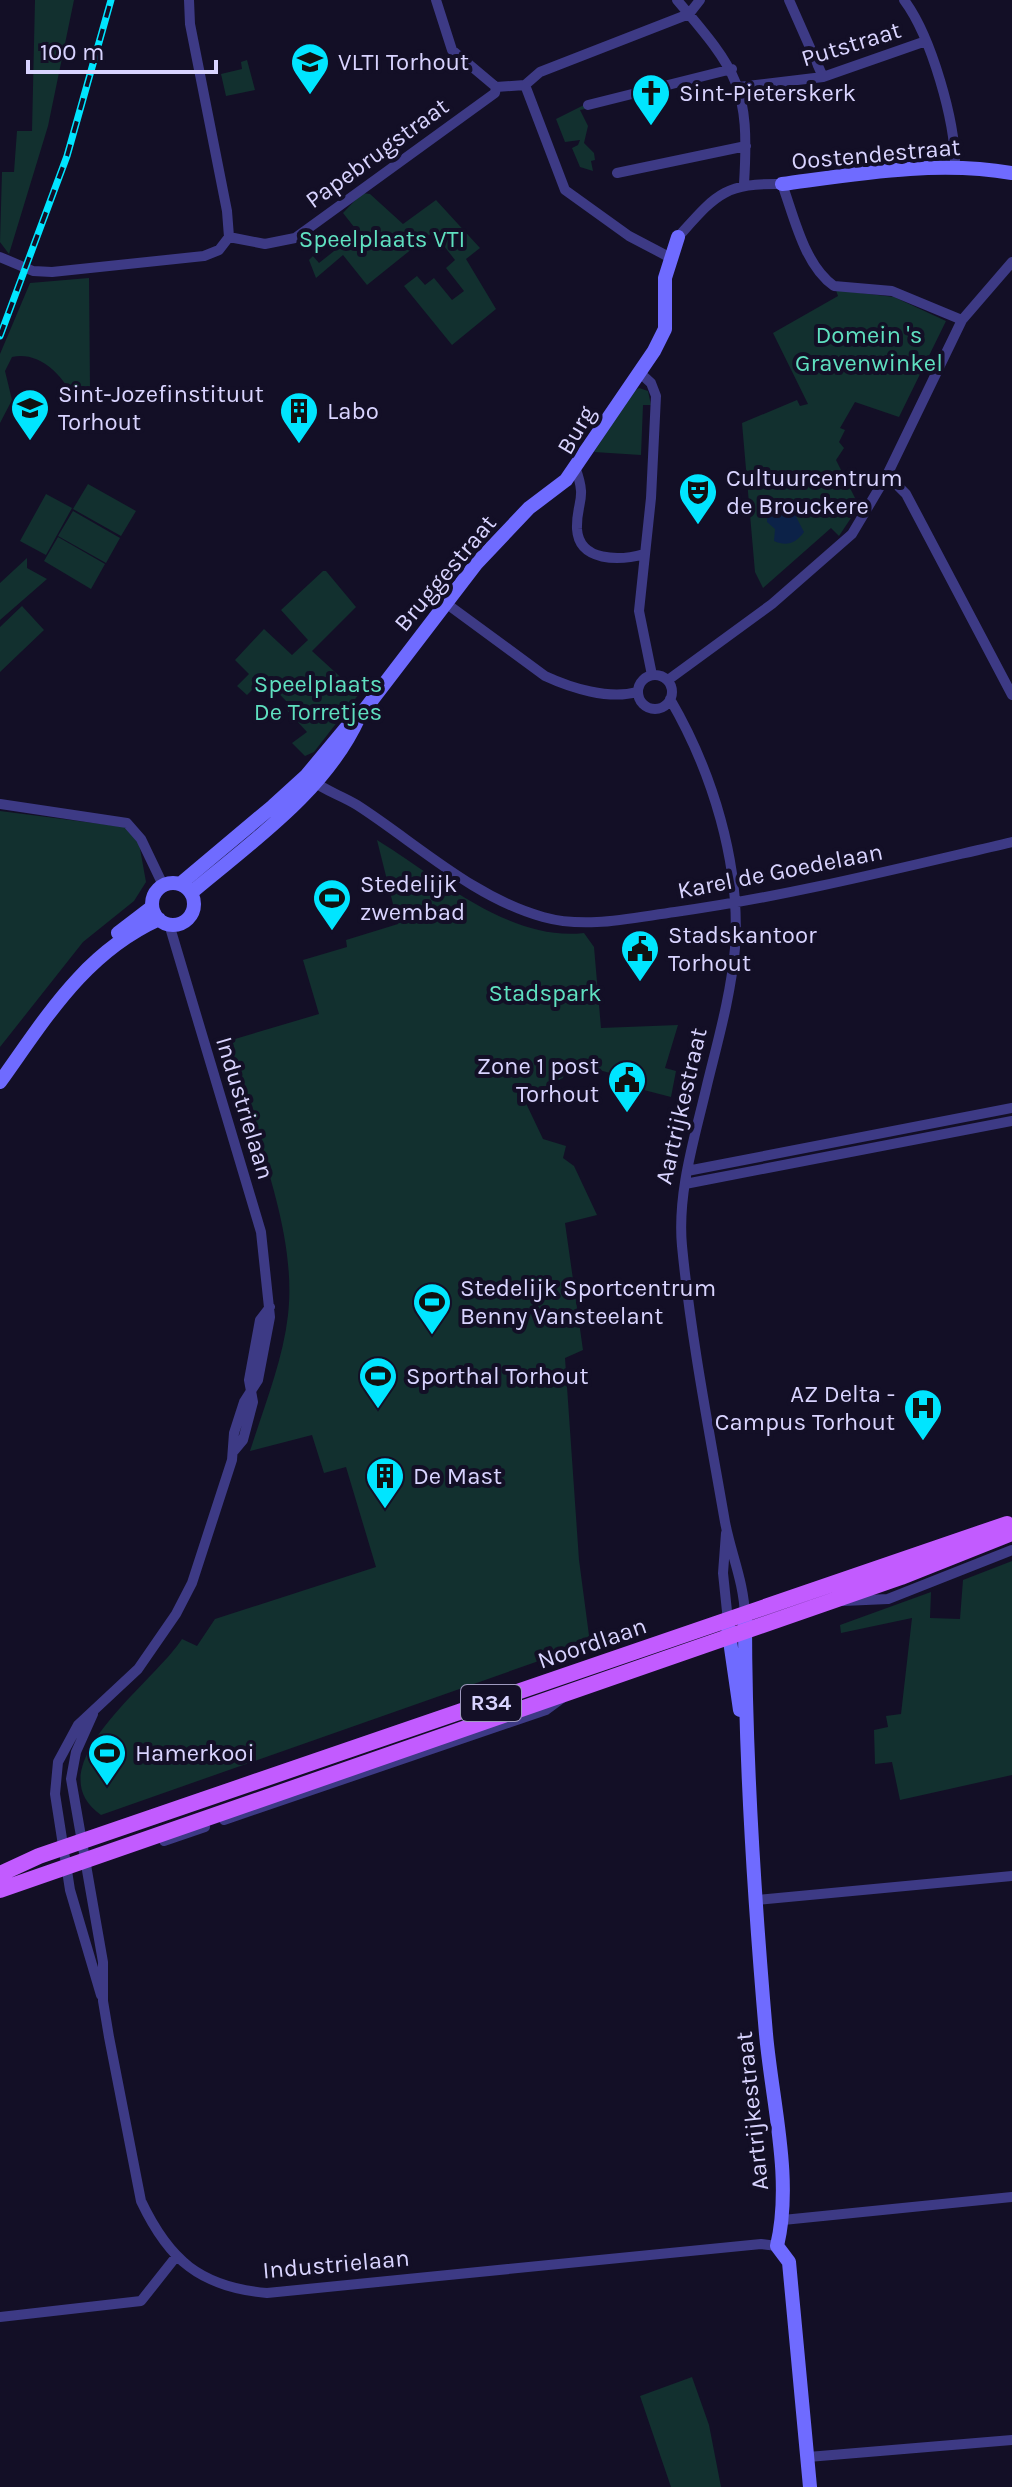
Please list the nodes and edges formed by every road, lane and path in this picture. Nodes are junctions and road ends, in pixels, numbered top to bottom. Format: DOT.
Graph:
graph roads {
  1 [pos="436,0"];
  2 [pos="677,0"];
  3 [pos="700,0"];
  4 [pos="789,0"];
  5 [pos="904,0"];
  6 [pos="191,2"];
  7 [pos="689,14"];
  8 [pos="926,41"];
  9 [pos="732,69"];
  10 [pos="823,77"];
  11 [pos="525,85"];
  12 [pos="496,87"];
  13 [pos="739,87"];
  14 [pos="588,105"];
  15 [pos="746,146"];
  16 [pos="955,167"];
  17 [pos="617,173"];
  18 [pos="1012,173"];
  19 [pos="744,184"];
  20 [pos="782,184"];
  21 [pos="229,237"];
  22 [pos="678,237"];
  23 [pos="0,257"];
  24 [pos="669,257"];
  25 [pos="1012,262"];
  26 [pos="962,320"];
  27 [pos="639,372"];
  28 [pos="575,467"];
  29 [pos="887,475"];
  30 [pos="644,554"];
  31 [pos="447,604"];
  32 [pos="652,675"];
  33 [pos="1008,679"];
  34 [pos="668,680"];
  35 [pos="637,692"];
  36 [pos="1012,695"];
  37 [pos="670,699"];
  38 [pos="311,780"];
  39 [pos="0,804"];
  40 [pos="1012,842"];
  41 [pos="163,885"];
  42 [pos="185,889"];
  43 [pos="735,905"];
  44 [pos="160,917"];
  45 [pos="0,1082"];
  46 [pos="1012,1108"];
  47 [pos="1012,1121"];
  48 [pos="914,1127"];
  49 [pos="917,1140"];
  50 [pos="819,1145"];
  51 [pos="822,1158"];
  52 [pos="687,1171"];
  53 [pos="685,1184"];
  54 [pos="1010,1523"];
  55 [pos="727,1531"];
  56 [pos="1012,1550"];
  57 [pos="831,1602"];
  58 [pos="737,1626"];
  59 [pos="93,1714"];
  60 [pos="74,1846"];
  61 [pos="85,1862"];
  62 [pos="68,1867"];
  63 [pos="5,1869"];
  64 [pos="1012,1876"];
  65 [pos="0,1890"];
  66 [pos="756,1900"];
  67 [pos="103,2001"];
  68 [pos="1012,2197"];
  69 [pos="783,2220"];
  70 [pos="777,2246"];
  71 [pos="175,2258"];
  72 [pos="0,2317"];
  73 [pos="1012,2440"];
  74 [pos="808,2457"];
  75 [pos="810,2487"];
  1 -- 12 [label="street"];
  2 -- 7 [label="street"];
  3 -- 7 [label="street"];
  4 -- 10 [label="street"];
  5 -- 8 [label="street"];
  6 -- 21 [label="street"];
  7 -- 9 [label="street"];
  7 -- 11 [label="street"];
  8 -- 10 [label="street, Putstraat"];
  8 -- 16 [label="street"];
  9 -- 13 [label="street"];
  9 -- 14 [label="street"];
  10 -- 13 [label="street, Putstraat"];
  11 -- 12 [label="street"];
  11 -- 24 [label="street"];
  12 -- 21 [label="street, Papebrugstraat"];
  13 -- 15 [label="street"];
  15 -- 17 [label="street"];
  15 -- 19 [label="street"];
  16 -- 18 [label="street, Oostendestraat"];
  16 -- 20 [label="street, Oostendestraat"];
  19 -- 20 [label="street, Oostendestraat"];
  19 -- 22 [label="street, Burg"];
  20 -- 26 [label="street"];
  21 -- 23 [label="street"];
  22 -- 24 [label="street, Burg"];
  24 -- 27 [label="street, Burg"];
  25 -- 26 [label="street"];
  26 -- 29 [label="street"];
  27 -- 28 [label="street, Burg"];
  27 -- 30 [label="street"];
  28 -- 30 [label="street, Burg"];
  28 -- 31 [label="street, Bruggestraat"];
  29 -- 33 [label="street"];
  29 -- 34 [label="street"];
  30 -- 32 [label="street"];
  31 -- 35 [label="street"];
  31 -- 38 [label="street, Bruggestraat"];
  32 -- 34 [label="street"];
  32 -- 35 [label="street"];
  33 -- 36 [label="street"];
  34 -- 37 [label="street"];
  35 -- 37 [label="street"];
  37 -- 43 [label="street, Aartrijkestraat"];
  38 -- 42 [label="street, Bruggestraat"];
  38 -- 43 [label="street, Karel de Goedelaan"];
  39 -- 41 [label="street"];
  40 -- 43 [label="street, Karel de Goedelaan"];
  41 -- 42 [label="street"];
  41 -- 44 [label="street"];
  42 -- 44 [label="street"];
  43 -- 52 [label="street, Aartrijkestraat"];
  44 -- 45 [label="street"];
  44 -- 59 [label="street, Industrielaan"];
  46 -- 48 [label="street"];
  47 -- 49 [label="street"];
  48 -- 49 [label="street"];
  48 -- 50 [label="street"];
  49 -- 51 [label="street"];
  50 -- 51 [label="street"];
  50 -- 52 [label="street"];
  51 -- 53 [label="street"];
  52 -- 53 [label="street, Aartrijkestraat"];
  53 -- 55 [label="street, Aartrijkestraat"];
  54 -- 57 [label="main road, Noordlaan / R34"];
  54 -- 58 [label="main road, Noordlaan / R34"];
  55 -- 58 [label="street, Aartrijkestraat"];
  55 -- 58 [label="street, Aartrijkestraat"];
  56 -- 57 [label="street, Noordlaan"];
  57 -- 58 [label="main road, Noordlaan / R34"];
  58 -- 60 [label="main road, Noordlaan / R34"];
  58 -- 61 [label="main road, Noordlaan / R34"];
  58 -- 66 [label="street, Aartrijkestraat"];
  59 -- 60 [label="street, Industrielaan"];
  59 -- 60 [label="street, Industrielaan"];
  60 -- 61 [label="street, Industrielaan"];
  60 -- 62 [label="street, Industrielaan"];
  60 -- 63 [label="main road, Noordlaan / R34"];
  61 -- 62 [label="main road, Noordlaan / R34"];
  61 -- 67 [label="street, Industrielaan"];
  62 -- 65 [label="main road, Noordlaan / R34"];
  62 -- 67 [label="street, Industrielaan"];
  64 -- 66 [label="street"];
  66 -- 69 [label="street, Aartrijkestraat"];
  67 -- 71 [label="street, Industrielaan"];
  68 -- 69 [label="street"];
  69 -- 70 [label="street, Aartrijkestraat"];
  70 -- 71 [label="street, Industrielaan"];
  70 -- 74 [label="street"];
  71 -- 72 [label="street"];
  73 -- 74 [label="street"];
  74 -- 75 [label="street"];
}
